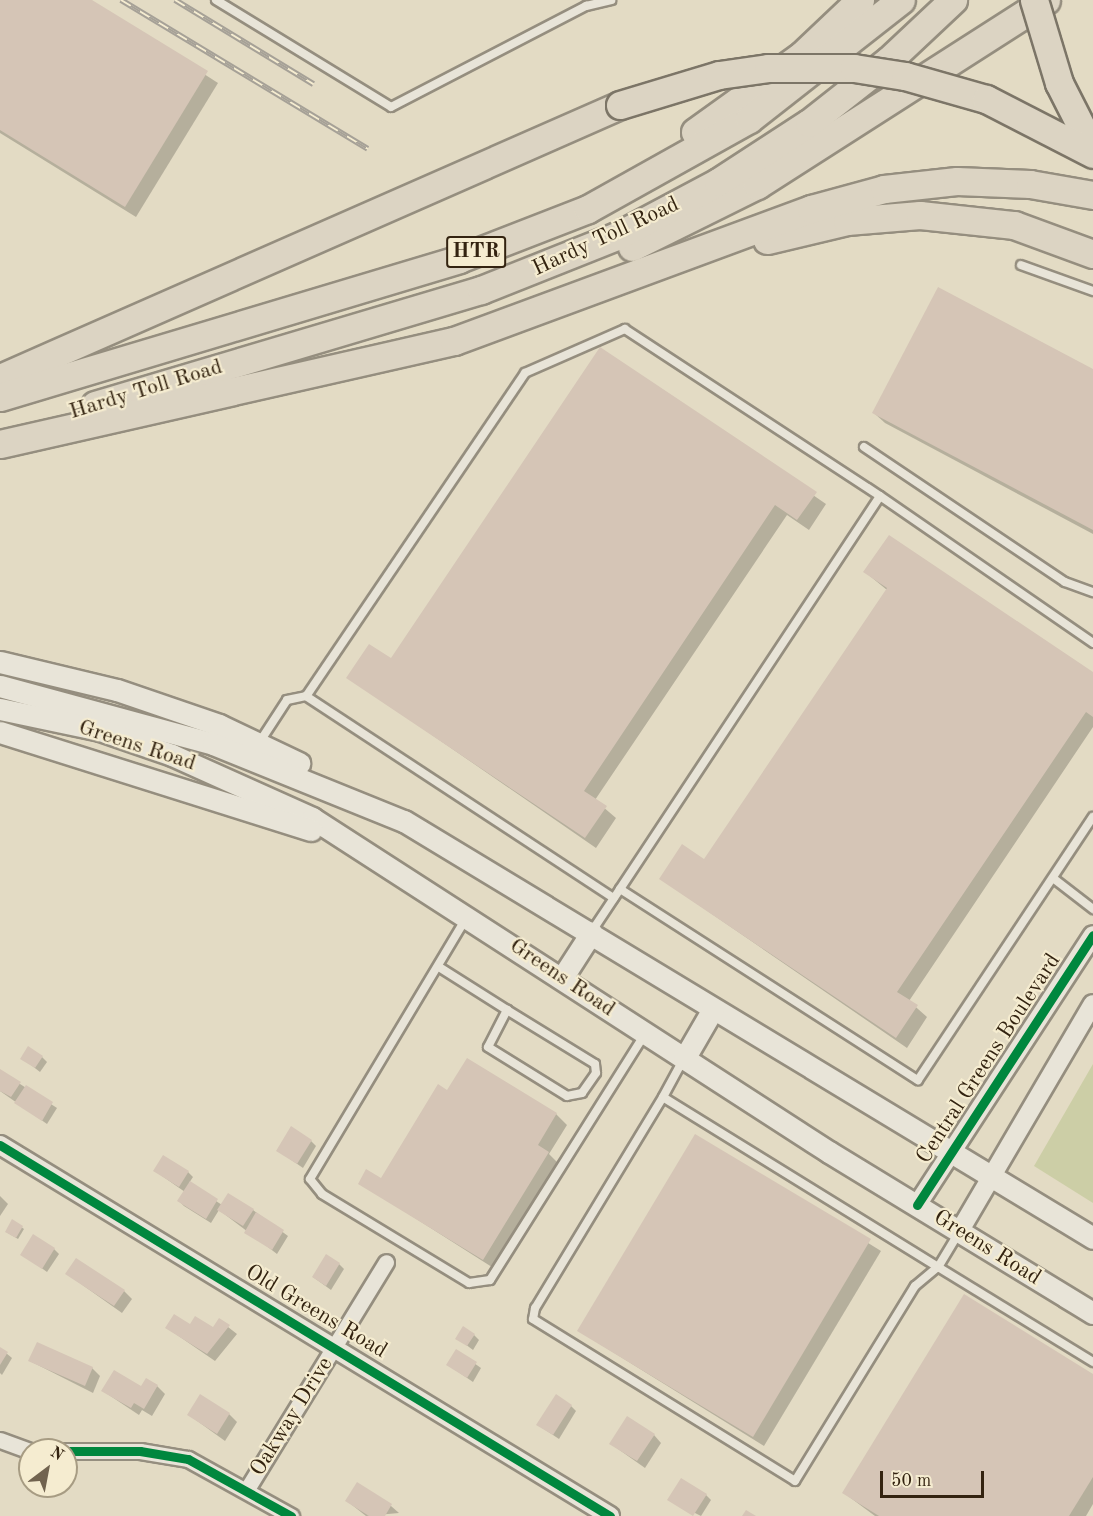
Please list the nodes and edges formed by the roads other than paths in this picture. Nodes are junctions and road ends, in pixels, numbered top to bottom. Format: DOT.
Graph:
graph roads {
  1 [pos="216,0"];
  2 [pos="611,0"];
  3 [pos="860,0"];
  4 [pos="901,0"];
  5 [pos="953,0"];
  6 [pos="1034,0"];
  7 [pos="1046,0"];
  8 [pos="1093,152"];
  9 [pos="1093,195"];
  10 [pos="495,246"];
  11 [pos="1093,254"];
  12 [pos="1021,265"];
  13 [pos="633,278"];
  14 [pos="481,290"];
  15 [pos="1093,291"];
  16 [pos="0,378"];
  17 [pos="0,397"];
  18 [pos="0,437"];
  19 [pos="0,444"];
  20 [pos="864,447"];
  21 [pos="880,496"];
  22 [pos="1093,592"];
  23 [pos="1093,643"];
  24 [pos="0,662"];
  25 [pos="0,687"];
  26 [pos="306,696"];
  27 [pos="0,709"];
  28 [pos="0,732"];
  29 [pos="259,744"];
  30 [pos="1093,817"];
  31 [pos="404,822"];
  32 [pos="359,847"];
  33 [pos="1053,878"];
  34 [pos="620,889"];
  35 [pos="614,898"];
  36 [pos="1093,909"];
  37 [pos="467,915"];
  38 [pos="591,933"];
  39 [pos="1093,935"];
  40 [pos="439,967"];
  41 [pos="562,978"];
  42 [pos="1093,1004"];
  43 [pos="712,1009"];
  44 [pos="507,1010"];
  45 [pos="645,1034"];
  46 [pos="684,1059"];
  47 [pos="663,1097"];
  48 [pos="0,1145"];
  49 [pos="952,1152"];
  50 [pos="995,1177"];
  51 [pos="917,1205"];
  52 [pos="959,1232"];
  53 [pos="1093,1238"];
  54 [pos="386,1262"];
  55 [pos="938,1267"];
  56 [pos="1093,1313"];
  57 [pos="337,1346"];
  58 [pos="1093,1362"];
  59 [pos="0,1440"];
  60 [pos="18,1447"];
  61 [pos="78,1451"];
  62 [pos="247,1489"];
  63 [pos="291,1516"];
  64 [pos="610,1516"];
  1 -- 2 [label="lane"];
  3 -- 10 [label="highway"];
  4 -- 10 [label="highway, Hardy Toll Road / HTR"];
  5 -- 14 [label="highway, Hardy Toll Road / HTR"];
  6 -- 8 [label="highway, bridge"];
  7 -- 14 [label="highway"];
  8 -- 16 [label="highway, bridge"];
  9 -- 13 [label="highway"];
  10 -- 17 [label="highway, Hardy Toll Road / HTR"];
  11 -- 13 [label="highway"];
  12 -- 15 [label="lane"];
  13 -- 19 [label="highway"];
  14 -- 18 [label="highway, Hardy Toll Road / HTR"];
  20 -- 22 [label="lane"];
  21 -- 23 [label="lane"];
  21 -- 26 [label="lane"];
  21 -- 34 [label="lane"];
  24 -- 29 [label="main road"];
  25 -- 31 [label="main road, Greens Road"];
  26 -- 29 [label="lane"];
  26 -- 35 [label="lane"];
  27 -- 32 [label="main road, Greens Road"];
  28 -- 32 [label="main road"];
  29 -- 31 [label="main road"];
  30 -- 33 [label="lane"];
  31 -- 38 [label="main road, Greens Road"];
  32 -- 37 [label="main road, Greens Road"];
  33 -- 34 [label="lane"];
  33 -- 36 [label="lane"];
  34 -- 35 [label="lane"];
  35 -- 38 [label="lane"];
  37 -- 40 [label="lane"];
  37 -- 41 [label="main road, Greens Road"];
  38 -- 41 [label="main road"];
  38 -- 43 [label="main road, Greens Road"];
  39 -- 49 [label="street, Central Greens Boulevard"];
  40 -- 44 [label="lane"];
  40 -- 45 [label="lane"];
  41 -- 45 [label="main road, Greens Road"];
  42 -- 50 [label="street"];
  43 -- 46 [label="main road"];
  43 -- 49 [label="main road, Greens Road"];
  44 -- 44 [label="lane"];
  45 -- 46 [label="main road, Greens Road"];
  46 -- 47 [label="lane"];
  46 -- 51 [label="main road, Greens Road"];
  47 -- 55 [label="lane"];
  47 -- 55 [label="lane"];
  48 -- 57 [label="street, Old Greens Road"];
  49 -- 50 [label="main road, Greens Road"];
  49 -- 51 [label="street, Central Greens Boulevard"];
  50 -- 52 [label="street"];
  50 -- 53 [label="main road, Greens Road"];
  51 -- 52 [label="main road, Greens Road"];
  52 -- 55 [label="lane"];
  52 -- 56 [label="main road, Greens Road"];
  54 -- 57 [label="street, Oakway Drive"];
  55 -- 58 [label="lane"];
  57 -- 62 [label="street, Oakway Drive"];
  57 -- 64 [label="street, Old Greens Road"];
  59 -- 60 [label="street"];
  61 -- 62 [label="street"];
  62 -- 63 [label="street"];
}
